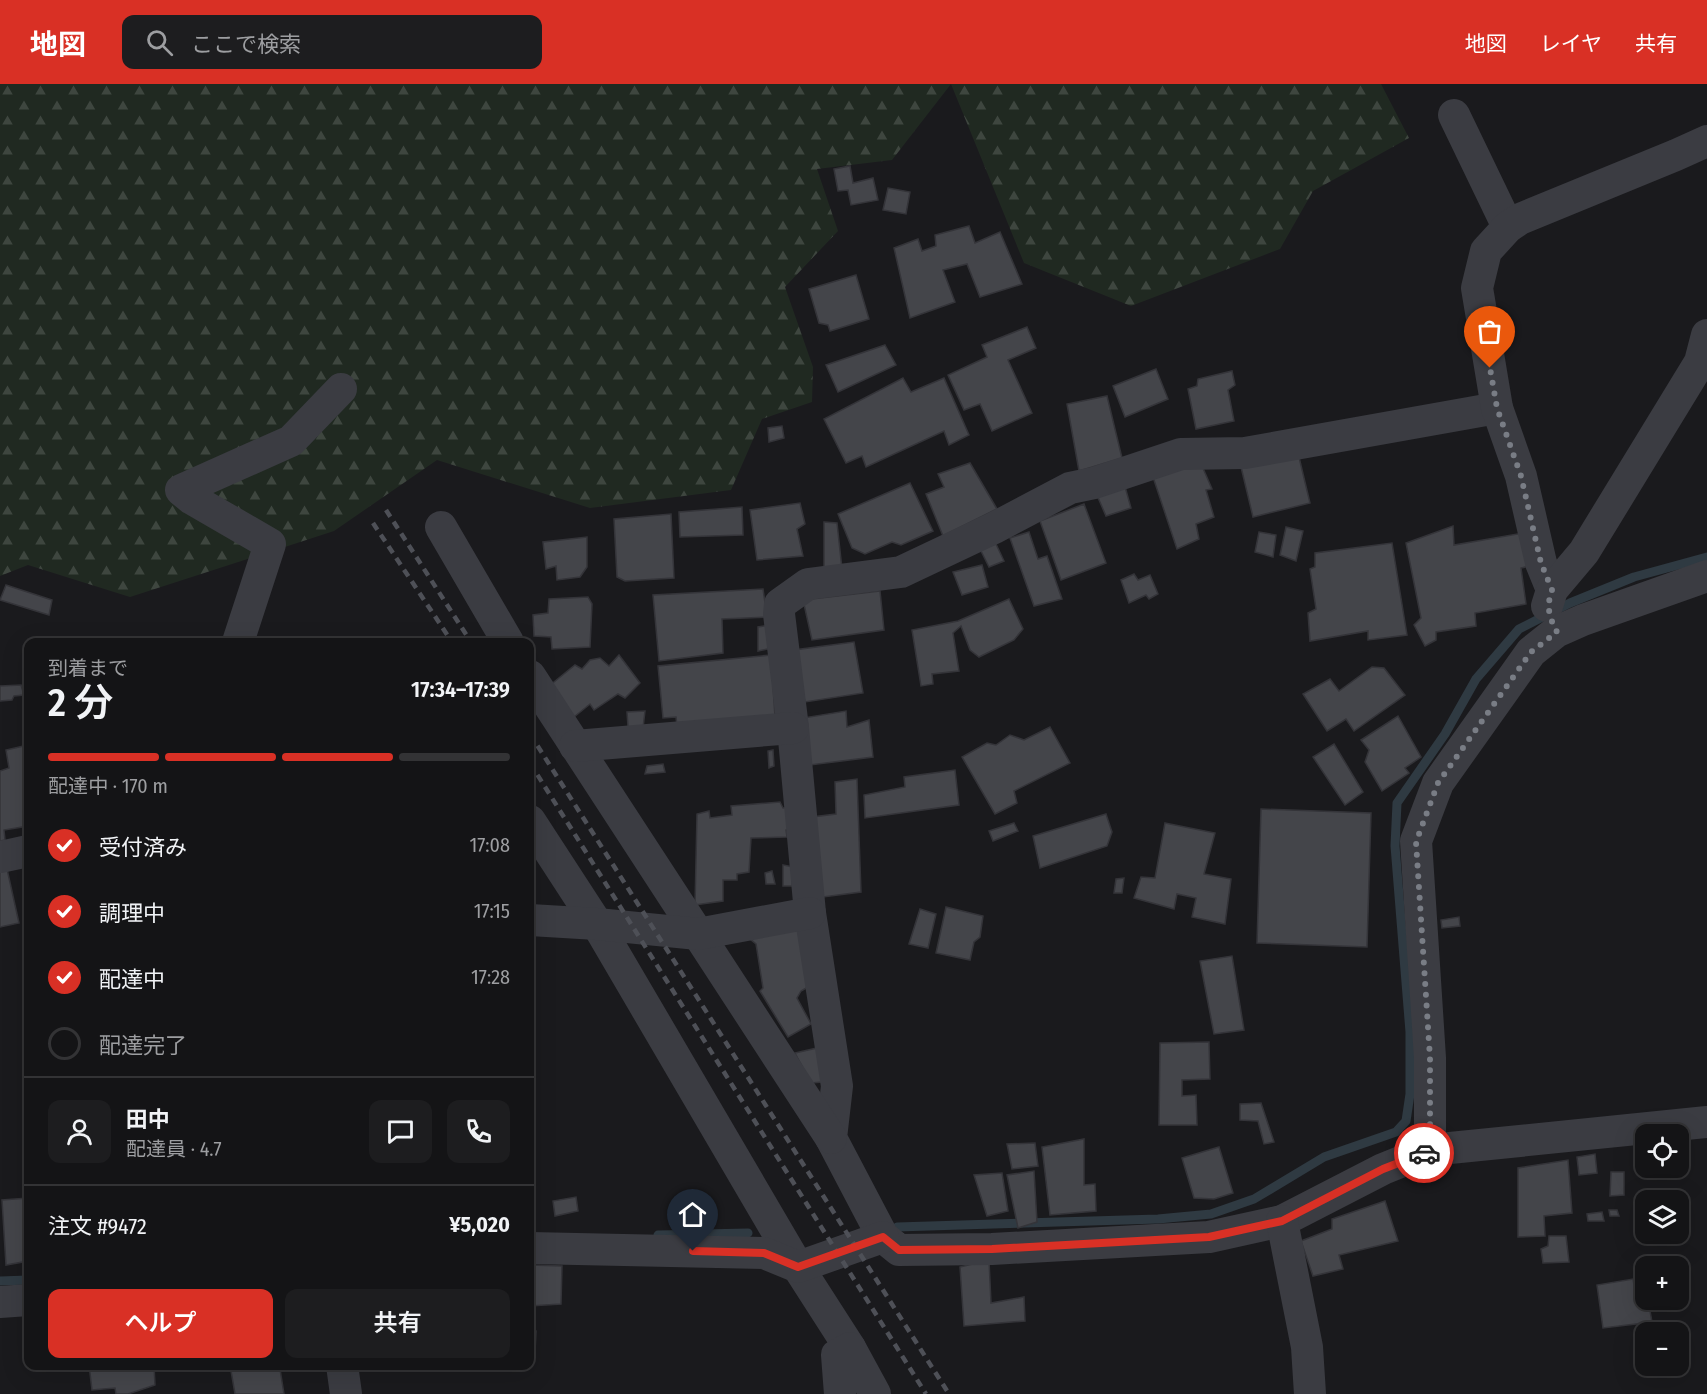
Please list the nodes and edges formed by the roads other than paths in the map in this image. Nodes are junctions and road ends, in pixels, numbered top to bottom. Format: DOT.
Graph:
graph roads {
  1 [pos="1454,115"];
  2 [pos="1707,141"];
  3 [pos="1508,227"];
  4 [pos="1707,335"];
  5 [pos="341,389"];
  6 [pos="1497,408"];
  7 [pos="441,527"];
  8 [pos="1707,576"];
  9 [pos="1551,612"];
  10 [pos="239,638"];
  11 [pos="506,638"];
  12 [pos="534,682"];
  13 [pos="794,728"];
  14 [pos="575,747"];
  15 [pos="534,827"];
  16 [pos="24,852"];
  17 [pos="0,857"];
  18 [pos="810,913"];
  19 [pos="534,920"];
  20 [pos="597,924"];
  21 [pos="698,934"];
  22 [pos="1707,1122"];
  23 [pos="831,1138"];
  24 [pos="1430,1150"];
  25 [pos="1282,1221"];
  26 [pos="883,1237"];
  27 [pos="534,1248"];
  28 [pos="798,1267"];
  29 [pos="24,1300"];
  30 [pos="0,1302"];
  31 [pos="850,1348"];
  32 [pos="343,1370"];
  33 [pos="346,1394"];
  34 [pos="840,1394"];
  35 [pos="875,1394"];
  36 [pos="1310,1394"];
  1 -- 3 [label="street"];
  2 -- 3 [label="street"];
  3 -- 6 [label="street"];
  4 -- 9 [label="street"];
  5 -- 10 [label="street"];
  6 -- 9 [label="street"];
  6 -- 13 [label="street"];
  7 -- 11 [label="street"];
  8 -- 9 [label="street"];
  9 -- 24 [label="street"];
  12 -- 14 [label="street"];
  13 -- 14 [label="street"];
  13 -- 18 [label="street"];
  14 -- 21 [label="street"];
  15 -- 20 [label="street"];
  16 -- 17 [label="street"];
  18 -- 21 [label="street"];
  18 -- 23 [label="street"];
  19 -- 20 [label="street"];
  20 -- 21 [label="street"];
  20 -- 28 [label="street"];
  21 -- 23 [label="street"];
  22 -- 24 [label="street"];
  23 -- 26 [label="street"];
  24 -- 25 [label="street"];
  25 -- 26 [label="street"];
  25 -- 36 [label="street"];
  26 -- 28 [label="street"];
  27 -- 28 [label="street"];
  28 -- 31 [label="street"];
  29 -- 30 [label="street"];
  31 -- 34 [label="street"];
  31 -- 35 [label="street"];
  32 -- 33 [label="street"];
}
